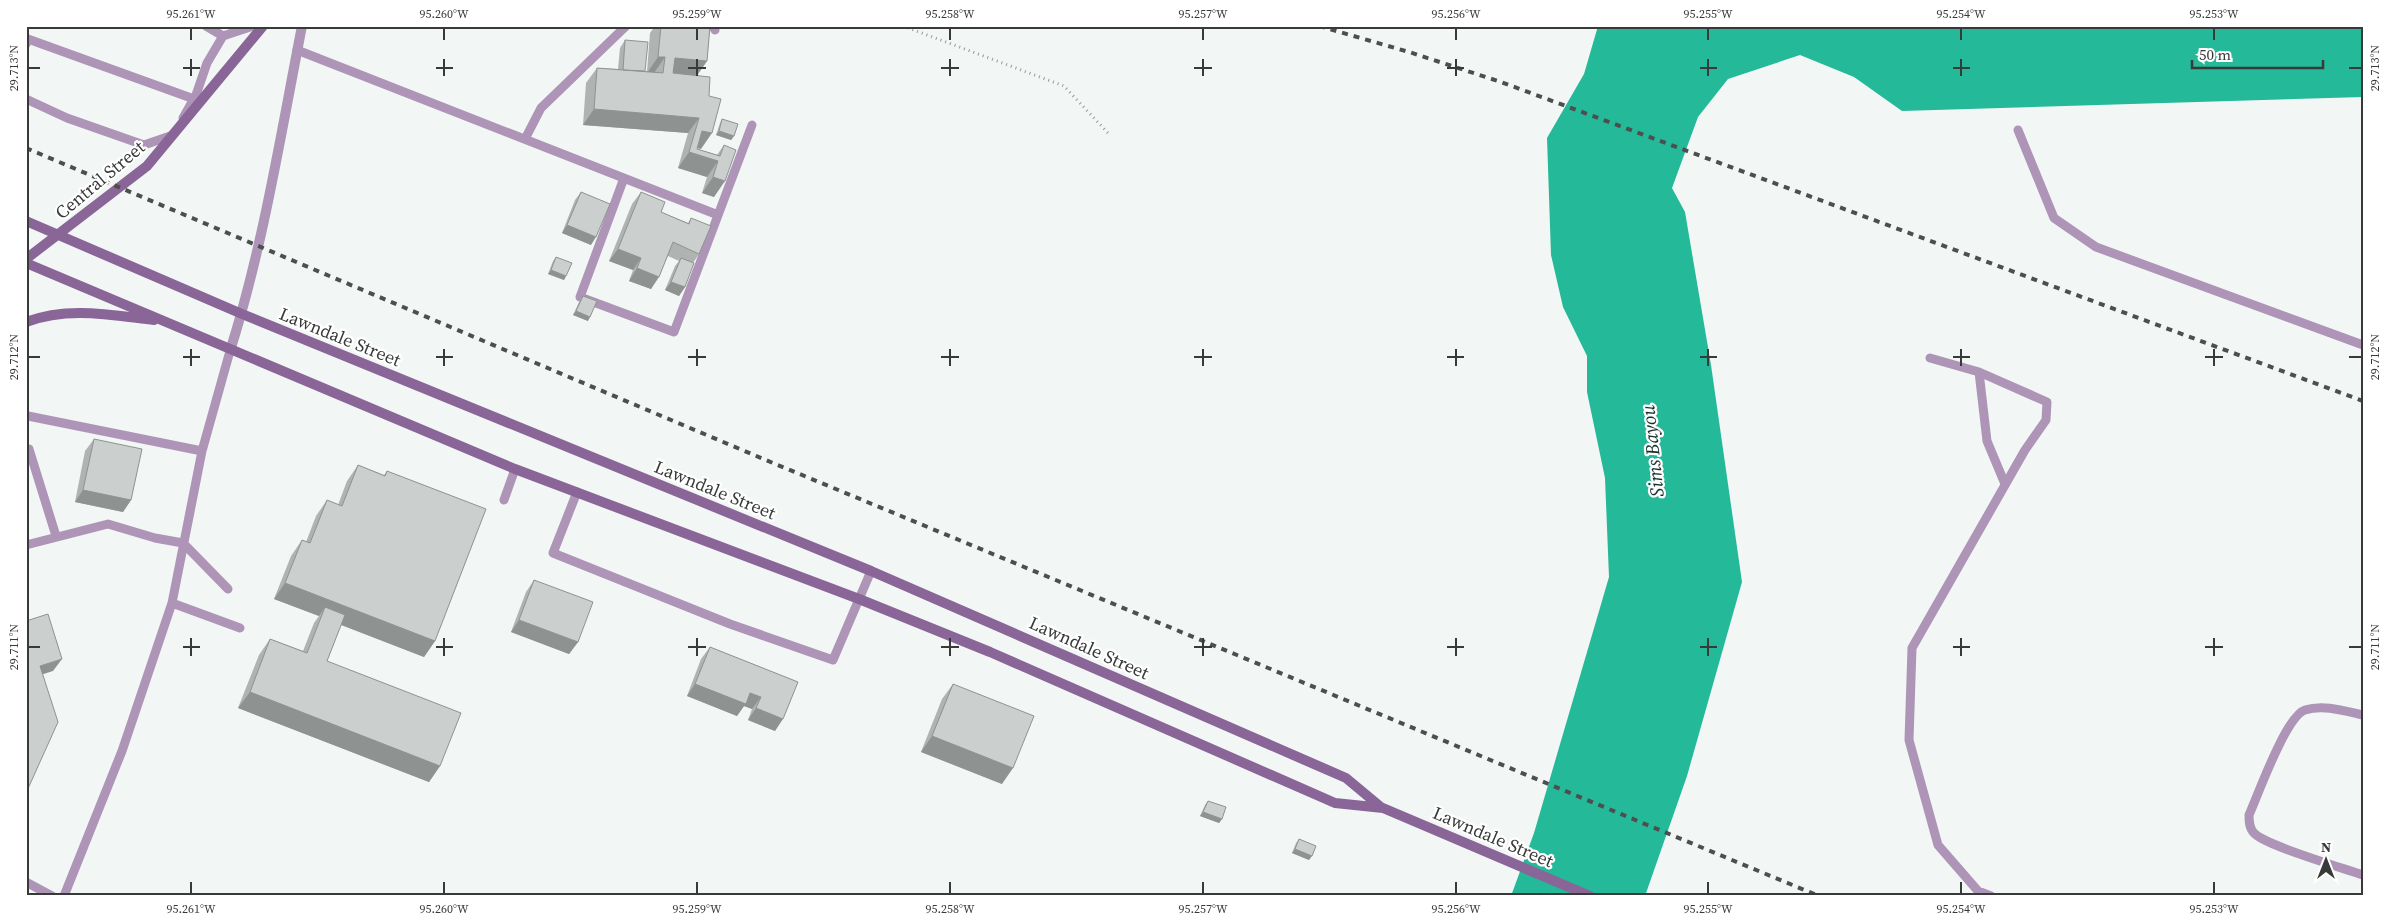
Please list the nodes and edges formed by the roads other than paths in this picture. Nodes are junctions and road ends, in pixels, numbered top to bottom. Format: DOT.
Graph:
graph roads {
  1 [pos="206,26"];
  2 [pos="253,26"];
  3 [pos="263,26"];
  4 [pos="302,26"];
  5 [pos="626,26"];
  6 [pos="223,36"];
  7 [pos="26,44"];
  8 [pos="297,50"];
  9 [pos="26,99"];
  10 [pos="194,99"];
  11 [pos="752,125"];
  12 [pos="2018,130"];
  13 [pos="525,139"];
  14 [pos="624,178"];
  15 [pos="718,215"];
  16 [pos="26,221"];
  17 [pos="26,259"];
  18 [pos="26,263"];
  19 [pos="242,314"];
  20 [pos="26,322"];
  21 [pos="166,322"];
  22 [pos="2363,345"];
  23 [pos="230,351"];
  24 [pos="1930,358"];
  25 [pos="1979,372"];
  26 [pos="28,416"];
  27 [pos="26,449"];
  28 [pos="202,451"];
  29 [pos="515,469"];
  30 [pos="2005,484"];
  31 [pos="577,492"];
  32 [pos="504,500"];
  33 [pos="56,536"];
  34 [pos="183,543"];
  35 [pos="26,545"];
  36 [pos="871,571"];
  37 [pos="228,589"];
  38 [pos="859,599"];
  39 [pos="172,603"];
  40 [pos="240,628"];
  41 [pos="2363,715"];
  42 [pos="1382,808"];
  43 [pos="2363,875"];
  44 [pos="26,882"];
  45 [pos="52,896"];
  46 [pos="64,896"];
  47 [pos="1590,896"];
  48 [pos="1991,896"];
  1 -- 6 [label="lane"];
  2 -- 6 [label="lane"];
  3 -- 17 [label="main road, Central Street"];
  4 -- 8 [label="street"];
  5 -- 13 [label="lane"];
  6 -- 10 [label="lane"];
  7 -- 10 [label="lane"];
  8 -- 13 [label="lane"];
  8 -- 19 [label="street"];
  9 -- 10 [label="lane"];
  11 -- 15 [label="lane"];
  12 -- 22 [label="lane"];
  13 -- 14 [label="lane"];
  14 -- 15 [label="lane"];
  14 -- 15 [label="lane"];
  16 -- 19 [label="main road, Lawndale Street"];
  18 -- 21 [label="main road, Lawndale Street"];
  19 -- 23 [label="street"];
  19 -- 36 [label="main road, Lawndale Street"];
  20 -- 21 [label="main road"];
  21 -- 23 [label="main road, Lawndale Street"];
  23 -- 28 [label="lane"];
  23 -- 29 [label="main road, Lawndale Street"];
  24 -- 25 [label="lane"];
  25 -- 30 [label="lane"];
  25 -- 30 [label="lane"];
  26 -- 28 [label="lane"];
  27 -- 33 [label="lane"];
  28 -- 34 [label="lane"];
  29 -- 31 [label="main road, Lawndale Street"];
  29 -- 32 [label="lane"];
  30 -- 48 [label="lane"];
  31 -- 38 [label="main road, Lawndale Street"];
  31 -- 38 [label="lane"];
  33 -- 34 [label="lane"];
  33 -- 35 [label="lane"];
  34 -- 37 [label="lane"];
  34 -- 39 [label="lane"];
  36 -- 38 [label="lane"];
  36 -- 42 [label="main road, Lawndale Street"];
  38 -- 42 [label="main road, Lawndale Street"];
  39 -- 40 [label="lane"];
  39 -- 46 [label="lane"];
  41 -- 43 [label="lane"];
  42 -- 47 [label="main road, Lawndale Street"];
  44 -- 45 [label="lane"];
}
